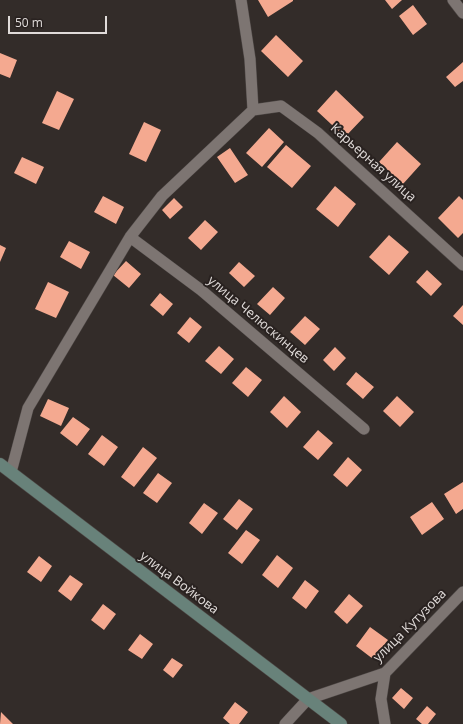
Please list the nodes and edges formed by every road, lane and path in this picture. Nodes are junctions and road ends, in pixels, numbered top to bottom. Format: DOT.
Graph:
graph roads {
  1 [pos="241,0"];
  2 [pos="453,0"];
  3 [pos="463,13"];
  4 [pos="252,110"];
  5 [pos="130,237"];
  6 [pos="463,266"];
  7 [pos="364,429"];
  8 [pos="0,464"];
  9 [pos="11,472"];
  10 [pos="463,592"];
  11 [pos="385,673"];
  12 [pos="308,699"];
  13 [pos="285,724"];
  14 [pos="341,724"];
  15 [pos="385,724"];
  1 -- 4 [label="street"];
  2 -- 3 [label="street"];
  4 -- 5 [label="street"];
  4 -- 6 [label="street, Карьерная улица"];
  5 -- 7 [label="street, улица Челюскинцев"];
  5 -- 9 [label="street"];
  8 -- 9 [label="main road, улица Войкова"];
  9 -- 12 [label="main road, улица Войкова"];
  10 -- 11 [label="street, улица Кутузова"];
  11 -- 12 [label="street, улица Кутузова"];
  11 -- 15 [label="street"];
  12 -- 13 [label="street"];
  12 -- 14 [label="main road, улица Войкова"];
}
